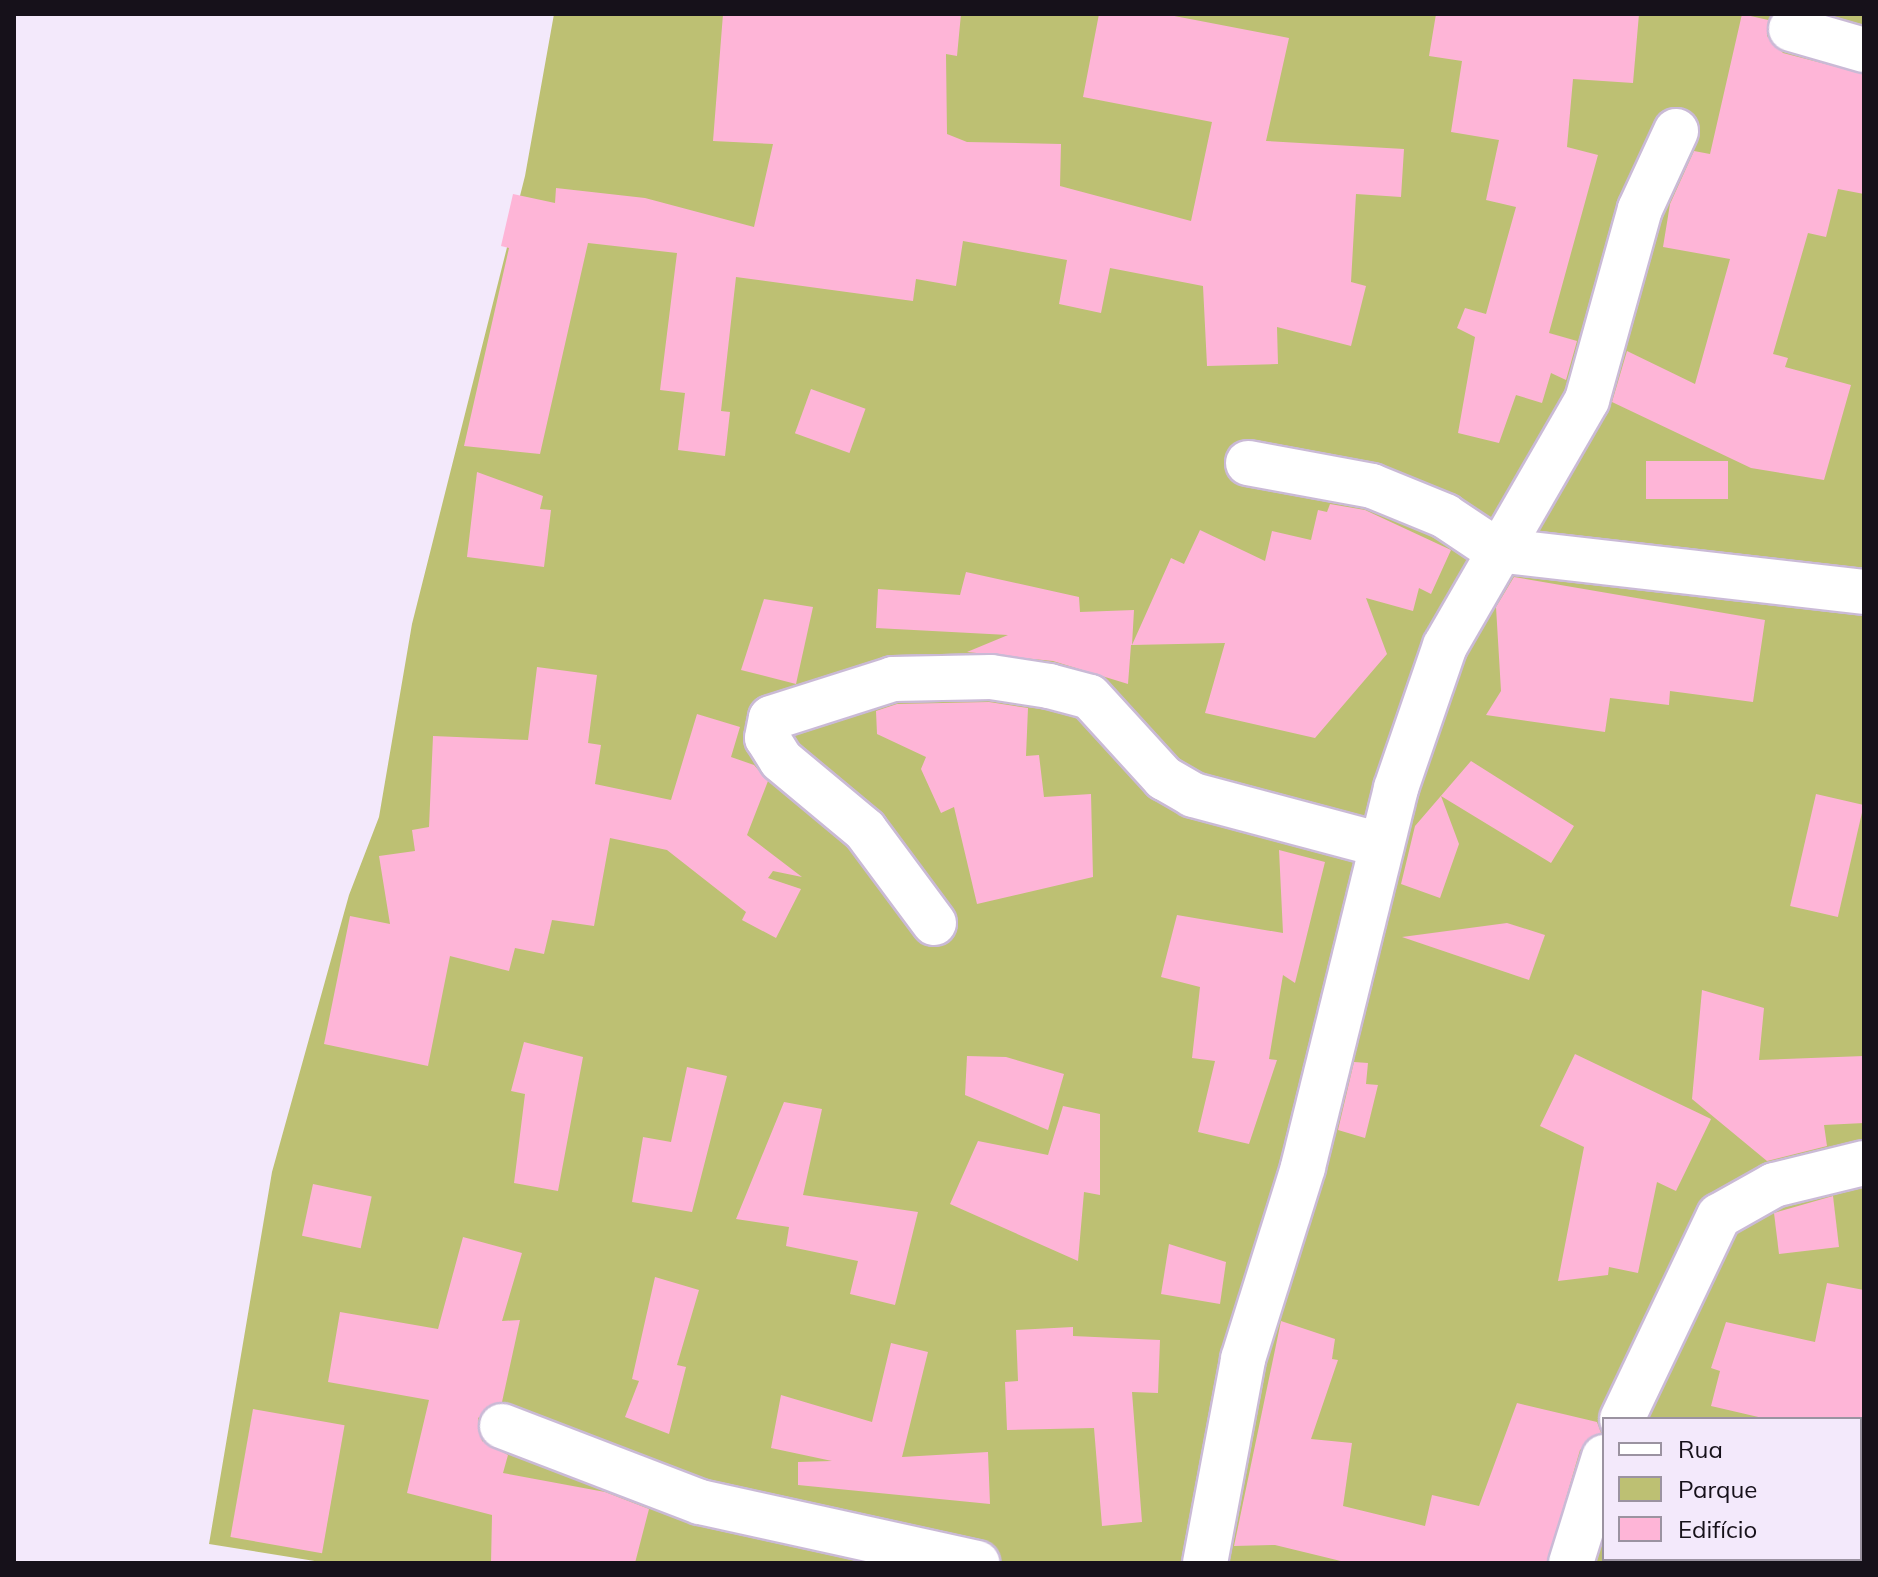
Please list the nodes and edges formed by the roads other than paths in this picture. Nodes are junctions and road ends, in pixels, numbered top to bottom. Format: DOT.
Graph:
graph roads {
  1 [pos="1791,29"];
  2 [pos="1864,50"];
  3 [pos="1676,131"];
  4 [pos="1248,463"];
  5 [pos="1496,550"];
  6 [pos="1864,592"];
  7 [pos="1381,845"];
  8 [pos="934,923"];
  9 [pos="1864,1163"];
  10 [pos="1623,1417"];
  11 [pos="502,1426"];
  12 [pos="1602,1463"];
  13 [pos="977,1563"];
  14 [pos="1205,1563"];
  15 [pos="1571,1563"];
  1 -- 2 [label="street"];
  3 -- 5 [label="street"];
  4 -- 5 [label="street"];
  5 -- 6 [label="street"];
  5 -- 7 [label="street"];
  7 -- 8 [label="street"];
  7 -- 14 [label="street"];
  9 -- 10 [label="street"];
  11 -- 13 [label="street"];
  12 -- 15 [label="street"];
}
